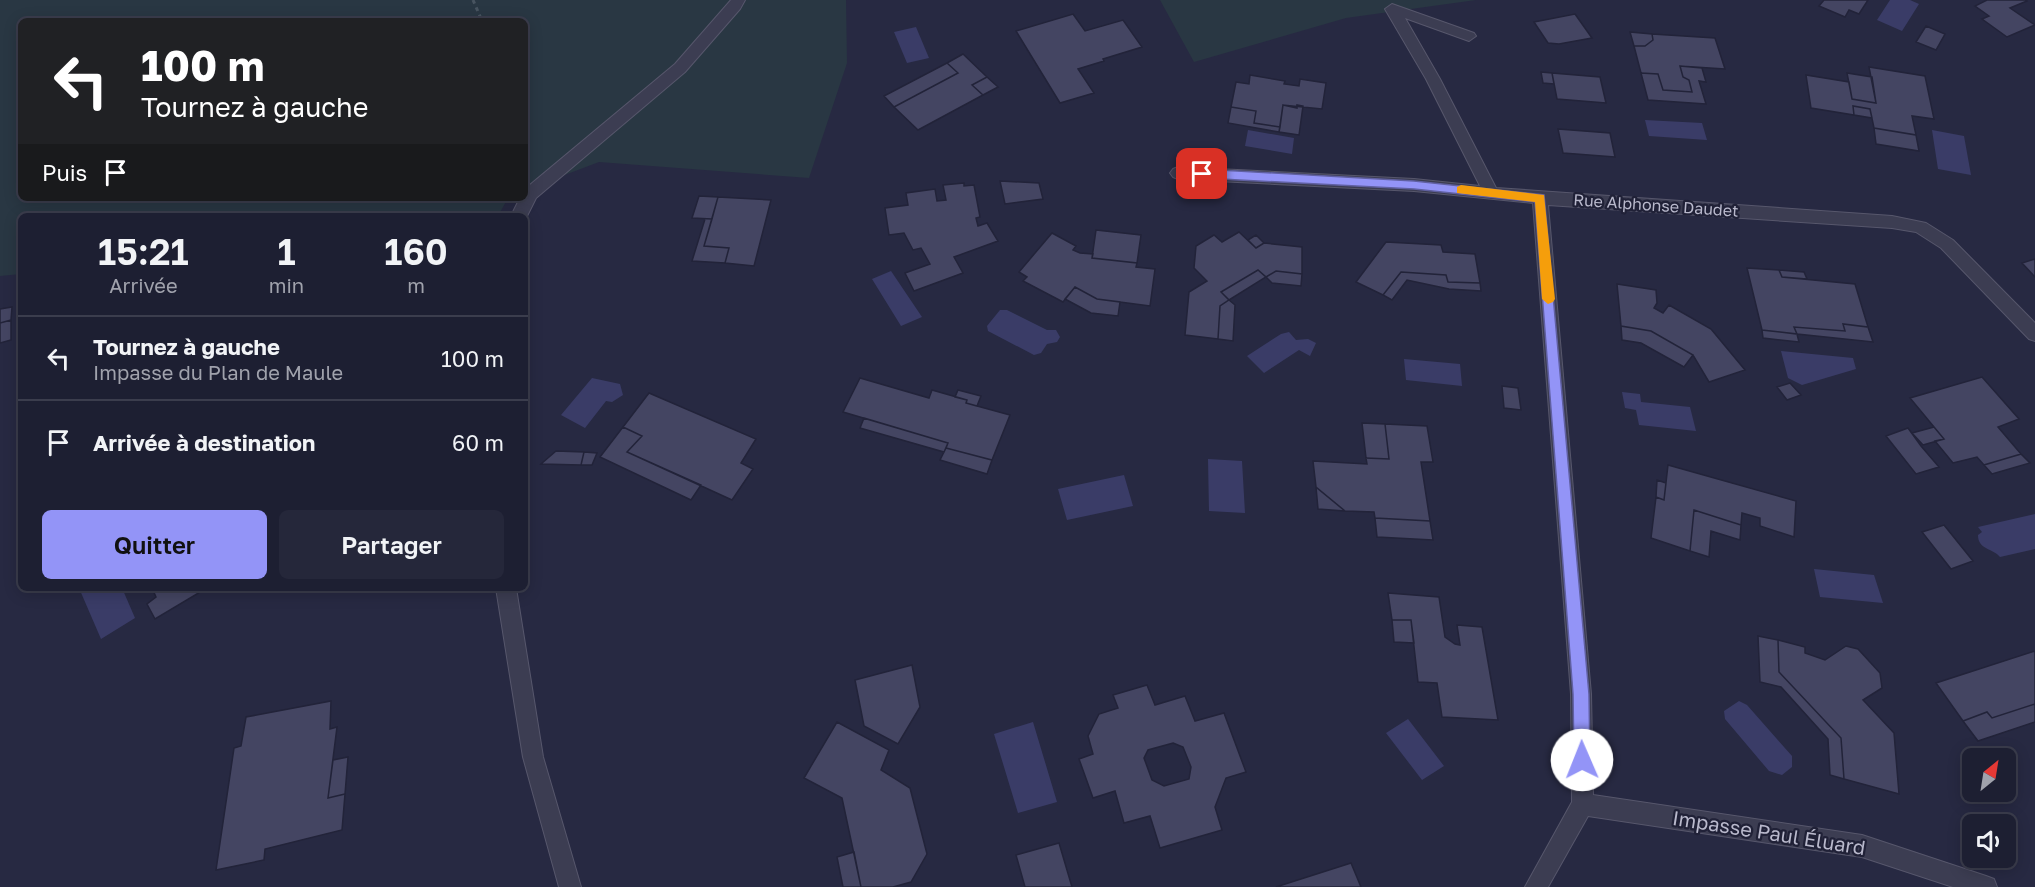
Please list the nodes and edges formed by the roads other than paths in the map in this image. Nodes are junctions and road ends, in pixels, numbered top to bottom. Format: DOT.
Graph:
graph roads {
  1 [pos="738,0"];
  2 [pos="1469,36"];
  3 [pos="1178,173"];
  4 [pos="1491,193"];
  5 [pos="528,198"];
  6 [pos="1540,198"];
  7 [pos="2035,334"];
  8 [pos="506,591"];
  9 [pos="1583,804"];
  10 [pos="570,887"];
  11 [pos="1536,887"];
  12 [pos="1986,887"];
  1 -- 5 [label="street"];
  2 -- 4 [label="street"];
  3 -- 4 [label="street, Rue Alphonse Daudet"];
  4 -- 6 [label="street, Rue Alphonse Daudet"];
  6 -- 7 [label="street, Rue Alphonse Daudet"];
  6 -- 9 [label="street"];
  8 -- 10 [label="street"];
  9 -- 11 [label="street"];
  9 -- 12 [label="street, Impasse Paul Éluard"];
}
